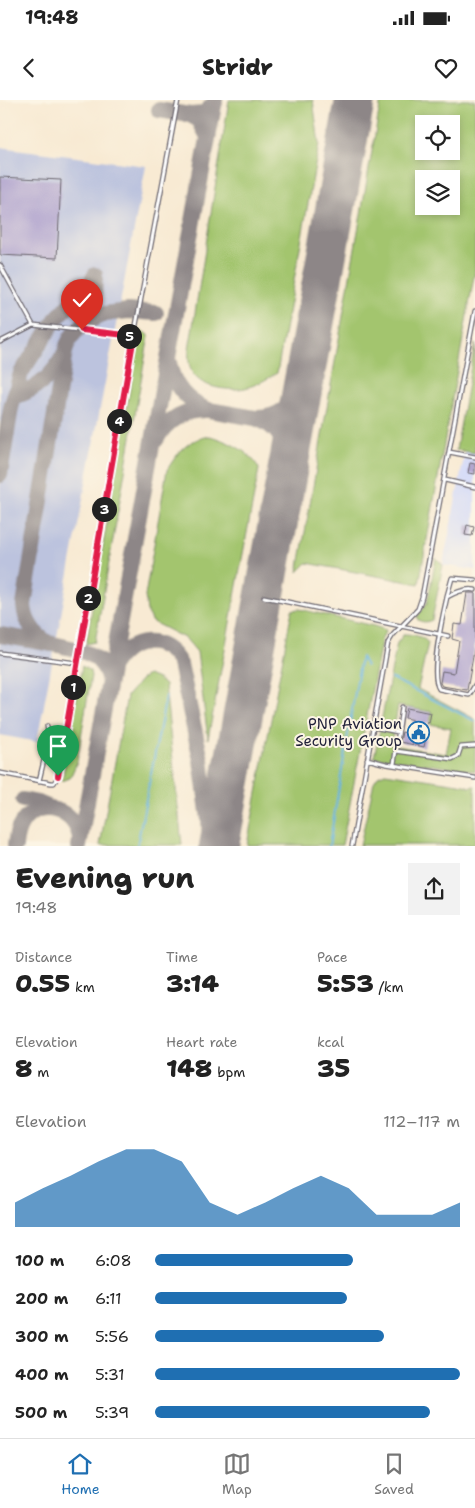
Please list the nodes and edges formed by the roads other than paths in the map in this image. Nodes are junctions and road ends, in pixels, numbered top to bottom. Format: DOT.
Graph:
graph roads {
  1 [pos="178,100"];
  2 [pos="0,265"];
  3 [pos="475,312"];
  4 [pos="33,325"];
  5 [pos="134,336"];
  6 [pos="0,342"];
  7 [pos="449,452"];
  8 [pos="475,456"];
  9 [pos="445,480"];
  10 [pos="475,487"];
  11 [pos="475,580"];
  12 [pos="475,590"];
  13 [pos="264,597"];
  14 [pos="447,597"];
  15 [pos="401,626"];
  16 [pos="439,634"];
  17 [pos="448,636"];
  18 [pos="0,653"];
  19 [pos="77,663"];
  20 [pos="475,685"];
  21 [pos="402,707"];
  22 [pos="47,726"];
  23 [pos="373,727"];
  24 [pos="398,732"];
  25 [pos="475,746"];
  26 [pos="396,751"];
  27 [pos="367,759"];
  28 [pos="394,764"];
  29 [pos="0,773"];
  30 [pos="475,778"];
  31 [pos="39,781"];
  32 [pos="352,846"];
  1 -- 5 [label="lane"];
  2 -- 4 [label="lane"];
  3 -- 7 [label="lane"];
  4 -- 5 [label="lane"];
  4 -- 6 [label="lane"];
  5 -- 19 [label="lane"];
  7 -- 8 [label="lane"];
  7 -- 9 [label="lane"];
  9 -- 10 [label="lane"];
  9 -- 15 [label="lane"];
  11 -- 14 [label="lane"];
  12 -- 14 [label="lane"];
  13 -- 15 [label="lane"];
  14 -- 16 [label="lane"];
  15 -- 16 [label="lane"];
  15 -- 23 [label="lane"];
  16 -- 17 [label="lane"];
  16 -- 20 [label="lane"];
  18 -- 19 [label="lane"];
  19 -- 31 [label="lane"];
  21 -- 24 [label="lane"];
  22 -- 31 [label="lane"];
  23 -- 24 [label="lane"];
  23 -- 27 [label="lane"];
  24 -- 26 [label="lane"];
  25 -- 26 [label="lane"];
  26 -- 28 [label="lane"];
  27 -- 28 [label="lane"];
  27 -- 32 [label="lane"];
  28 -- 30 [label="lane"];
  29 -- 31 [label="lane"];
}
